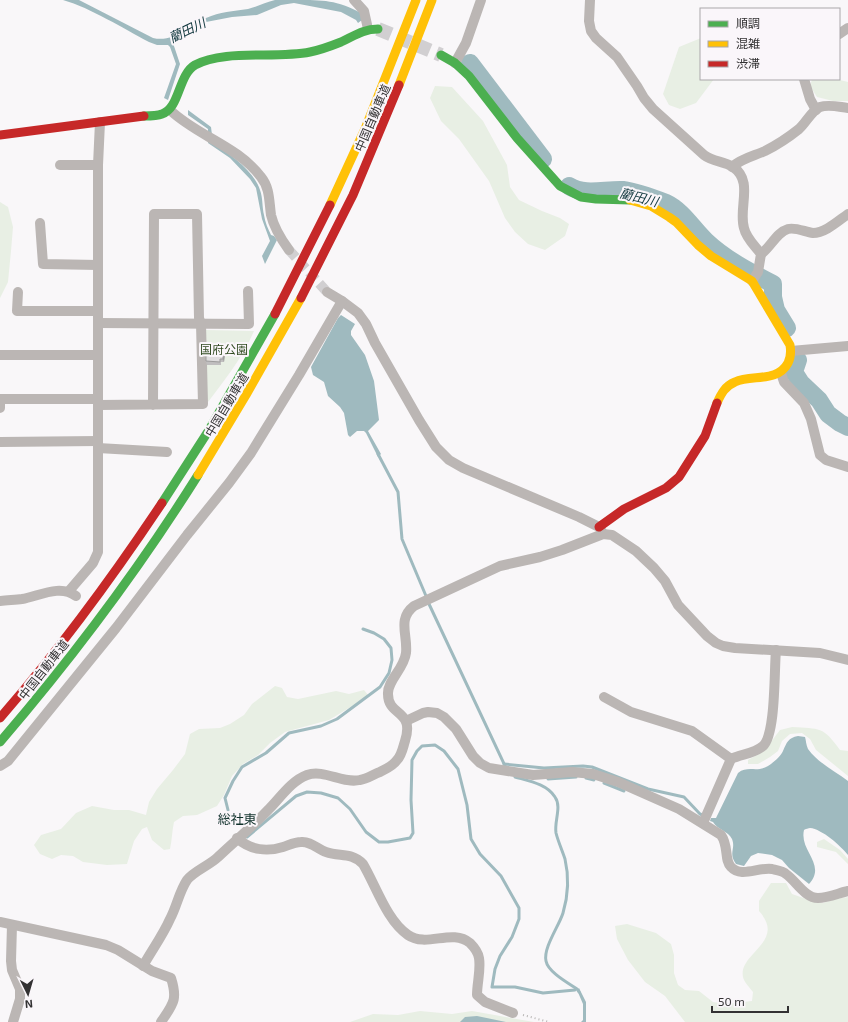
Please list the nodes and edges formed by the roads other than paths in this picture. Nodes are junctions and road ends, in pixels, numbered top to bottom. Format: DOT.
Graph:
graph roads {
  1 [pos="354,0"];
  2 [pos="416,0"];
  3 [pos="432,0"];
  4 [pos="481,0"];
  5 [pos="590,0"];
  6 [pos="373,29"];
  7 [pos="441,55"];
  8 [pos="455,63"];
  9 [pos="804,80"];
  10 [pos="848,108"];
  11 [pos="170,110"];
  12 [pos="816,110"];
  13 [pos="100,122"];
  14 [pos="0,135"];
  15 [pos="60,165"];
  16 [pos="98,165"];
  17 [pos="732,167"];
  18 [pos="848,214"];
  19 [pos="40,222"];
  20 [pos="289,250"];
  21 [pos="761,254"];
  22 [pos="98,265"];
  23 [pos="755,277"];
  24 [pos="248,291"];
  25 [pos="18,292"];
  26 [pos="326,292"];
  27 [pos="342,301"];
  28 [pos="98,311"];
  29 [pos="98,323"];
  30 [pos="153,323"];
  31 [pos="201,324"];
  32 [pos="848,346"];
  33 [pos="791,351"];
  34 [pos="0,355"];
  35 [pos="98,355"];
  36 [pos="781,373"];
  37 [pos="99,402"];
  38 [pos="153,405"];
  39 [pos="0,408"];
  40 [pos="0,442"];
  41 [pos="98,445"];
  42 [pos="167,452"];
  43 [pos="848,467"];
  44 [pos="601,530"];
  45 [pos="0,601"];
  46 [pos="776,650"];
  47 [pos="848,660"];
  48 [pos="604,697"];
  49 [pos="0,718"];
  50 [pos="406,721"];
  51 [pos="0,742"];
  52 [pos="731,759"];
  53 [pos="0,766"];
  54 [pos="703,823"];
  55 [pos="237,838"];
  56 [pos="848,891"];
  57 [pos="0,922"];
  58 [pos="12,925"];
  59 [pos="143,966"];
  60 [pos="513,1013"];
  61 [pos="13,1022"];
  62 [pos="161,1022"];
  1 -- 6 [label="street"];
  2 -- 49 [label="main road, 中国自動車道"];
  3 -- 51 [label="main road, 中国自動車道"];
  4 -- 8 [label="street"];
  5 -- 17 [label="street"];
  6 -- 11 [label="main road"];
  7 -- 8 [label="main road"];
  8 -- 23 [label="main road"];
  9 -- 12 [label="street"];
  10 -- 12 [label="street"];
  11 -- 13 [label="main road"];
  11 -- 20 [label="street"];
  12 -- 17 [label="street"];
  13 -- 14 [label="main road"];
  13 -- 16 [label="street"];
  15 -- 16 [label="street"];
  16 -- 22 [label="street"];
  17 -- 21 [label="street"];
  18 -- 21 [label="street"];
  19 -- 22 [label="street"];
  21 -- 23 [label="street"];
  22 -- 28 [label="street"];
  23 -- 33 [label="main road"];
  24 -- 31 [label="street"];
  25 -- 28 [label="street"];
  26 -- 27 [label="street"];
  27 -- 44 [label="street"];
  27 -- 53 [label="street"];
  28 -- 29 [label="street"];
  29 -- 30 [label="street"];
  29 -- 35 [label="street"];
  30 -- 31 [label="street"];
  30 -- 31 [label="street"];
  30 -- 38 [label="street"];
  31 -- 38 [label="street"];
  32 -- 33 [label="street"];
  33 -- 36 [label="main road"];
  34 -- 35 [label="street"];
  35 -- 37 [label="street"];
  36 -- 43 [label="street"];
  36 -- 44 [label="main road"];
  37 -- 38 [label="street"];
  37 -- 39 [label="street"];
  37 -- 41 [label="street"];
  40 -- 41 [label="street"];
  41 -- 42 [label="street"];
  41 -- 45 [label="street"];
  44 -- 46 [label="street"];
  44 -- 50 [label="street"];
  46 -- 47 [label="street"];
  46 -- 52 [label="street"];
  48 -- 52 [label="street"];
  50 -- 54 [label="street"];
  50 -- 55 [label="street"];
  52 -- 54 [label="street"];
  54 -- 56 [label="street"];
  55 -- 59 [label="street"];
  55 -- 60 [label="street"];
  57 -- 58 [label="street"];
  58 -- 59 [label="street"];
  58 -- 61 [label="street"];
  59 -- 62 [label="street"];
}
